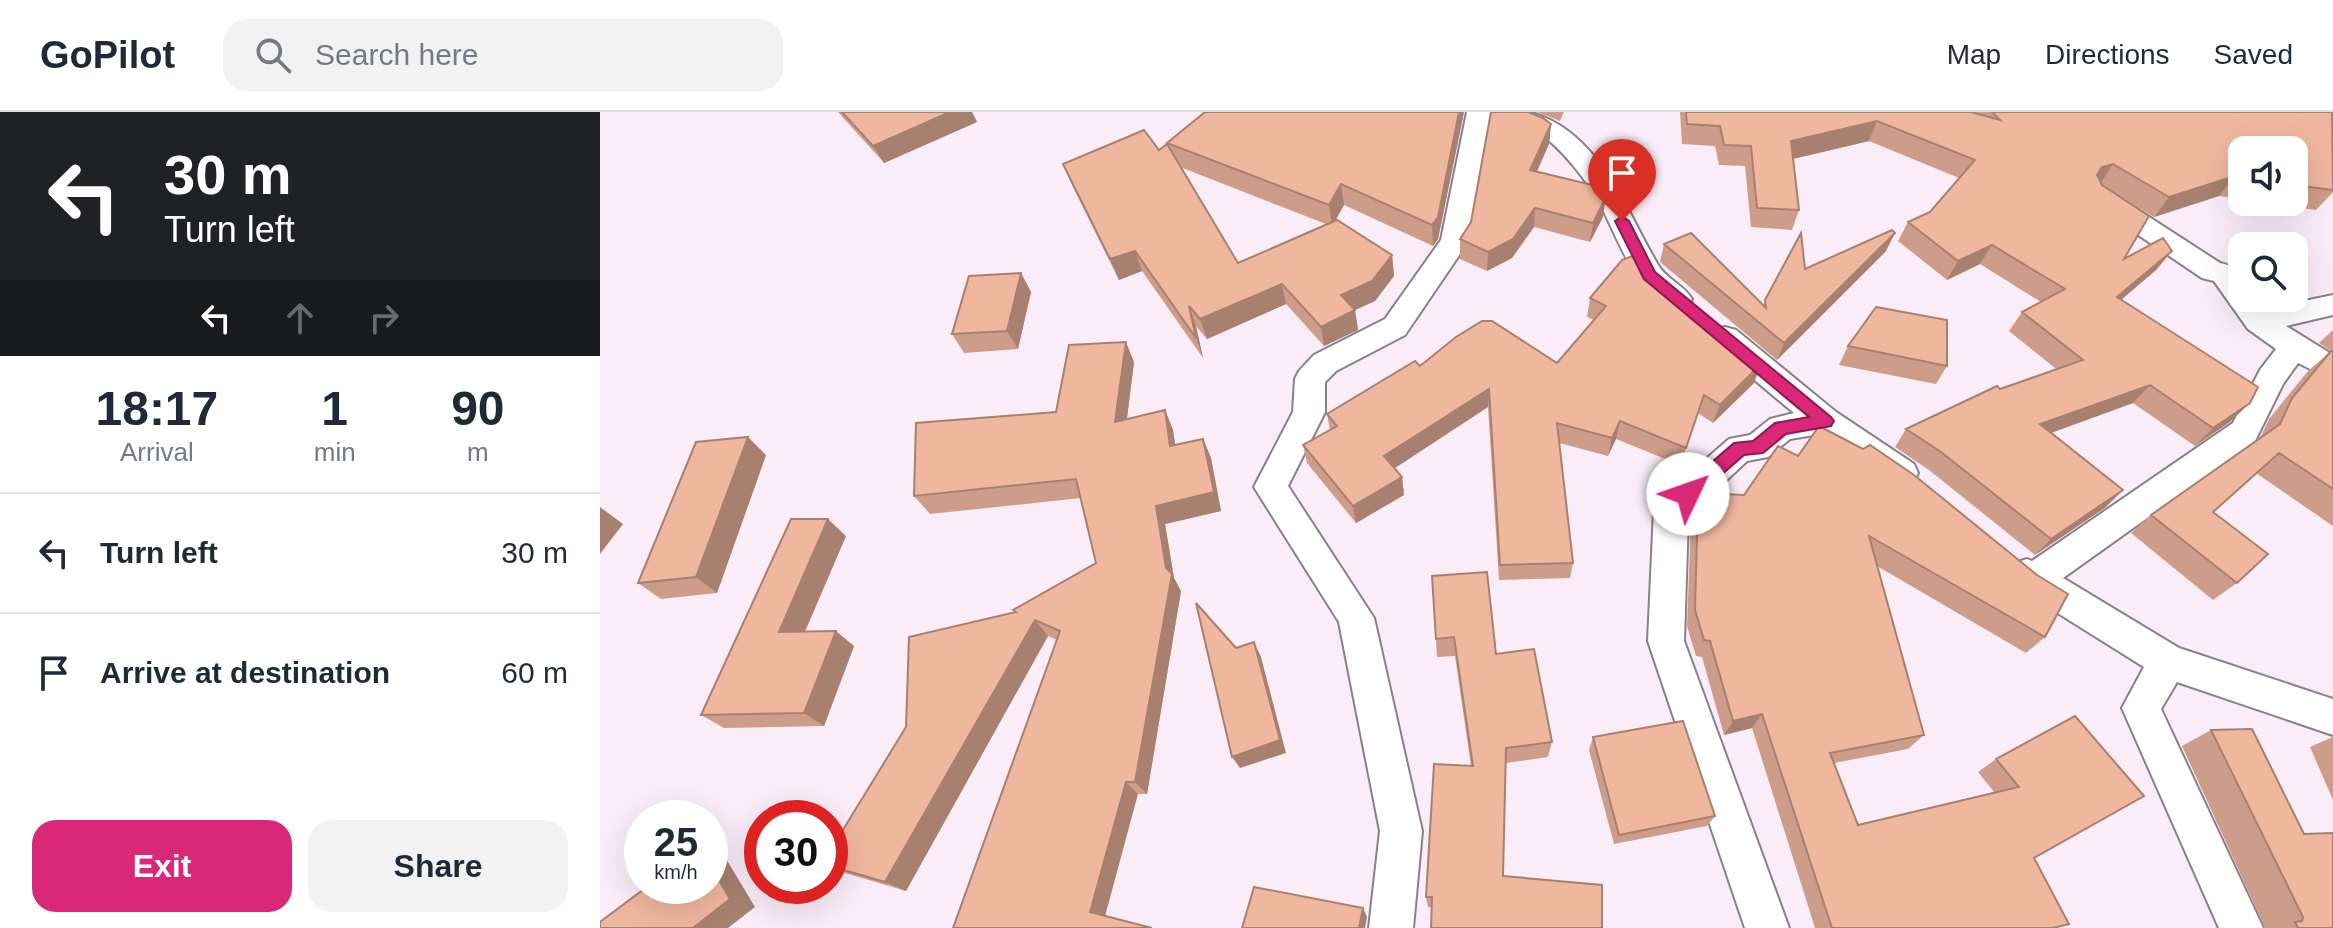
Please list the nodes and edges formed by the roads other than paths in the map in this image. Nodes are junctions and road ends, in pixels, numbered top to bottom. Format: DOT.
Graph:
graph roads {
  1 [pos="1479,112"];
  2 [pos="1507,112"];
  3 [pos="2099,196"];
  4 [pos="2333,305"];
  5 [pos="2258,321"];
  6 [pos="2294,347"];
  7 [pos="2333,369"];
  8 [pos="1825,421"];
  9 [pos="1927,491"];
  10 [pos="1998,550"];
  11 [pos="2034,579"];
  12 [pos="2168,662"];
  13 [pos="2333,717"];
  14 [pos="1391,928"];
  15 [pos="1767,928"];
  16 [pos="2241,928"];
  1 -- 14 [label="street"];
  2 -- 8 [label="street"];
  3 -- 5 [label="street"];
  4 -- 5 [label="street"];
  5 -- 6 [label="street"];
  6 -- 7 [label="street"];
  6 -- 11 [label="street"];
  8 -- 9 [label="street"];
  8 -- 15 [label="street"];
  10 -- 11 [label="street"];
  11 -- 12 [label="street"];
  12 -- 13 [label="street"];
  12 -- 16 [label="street"];
}
